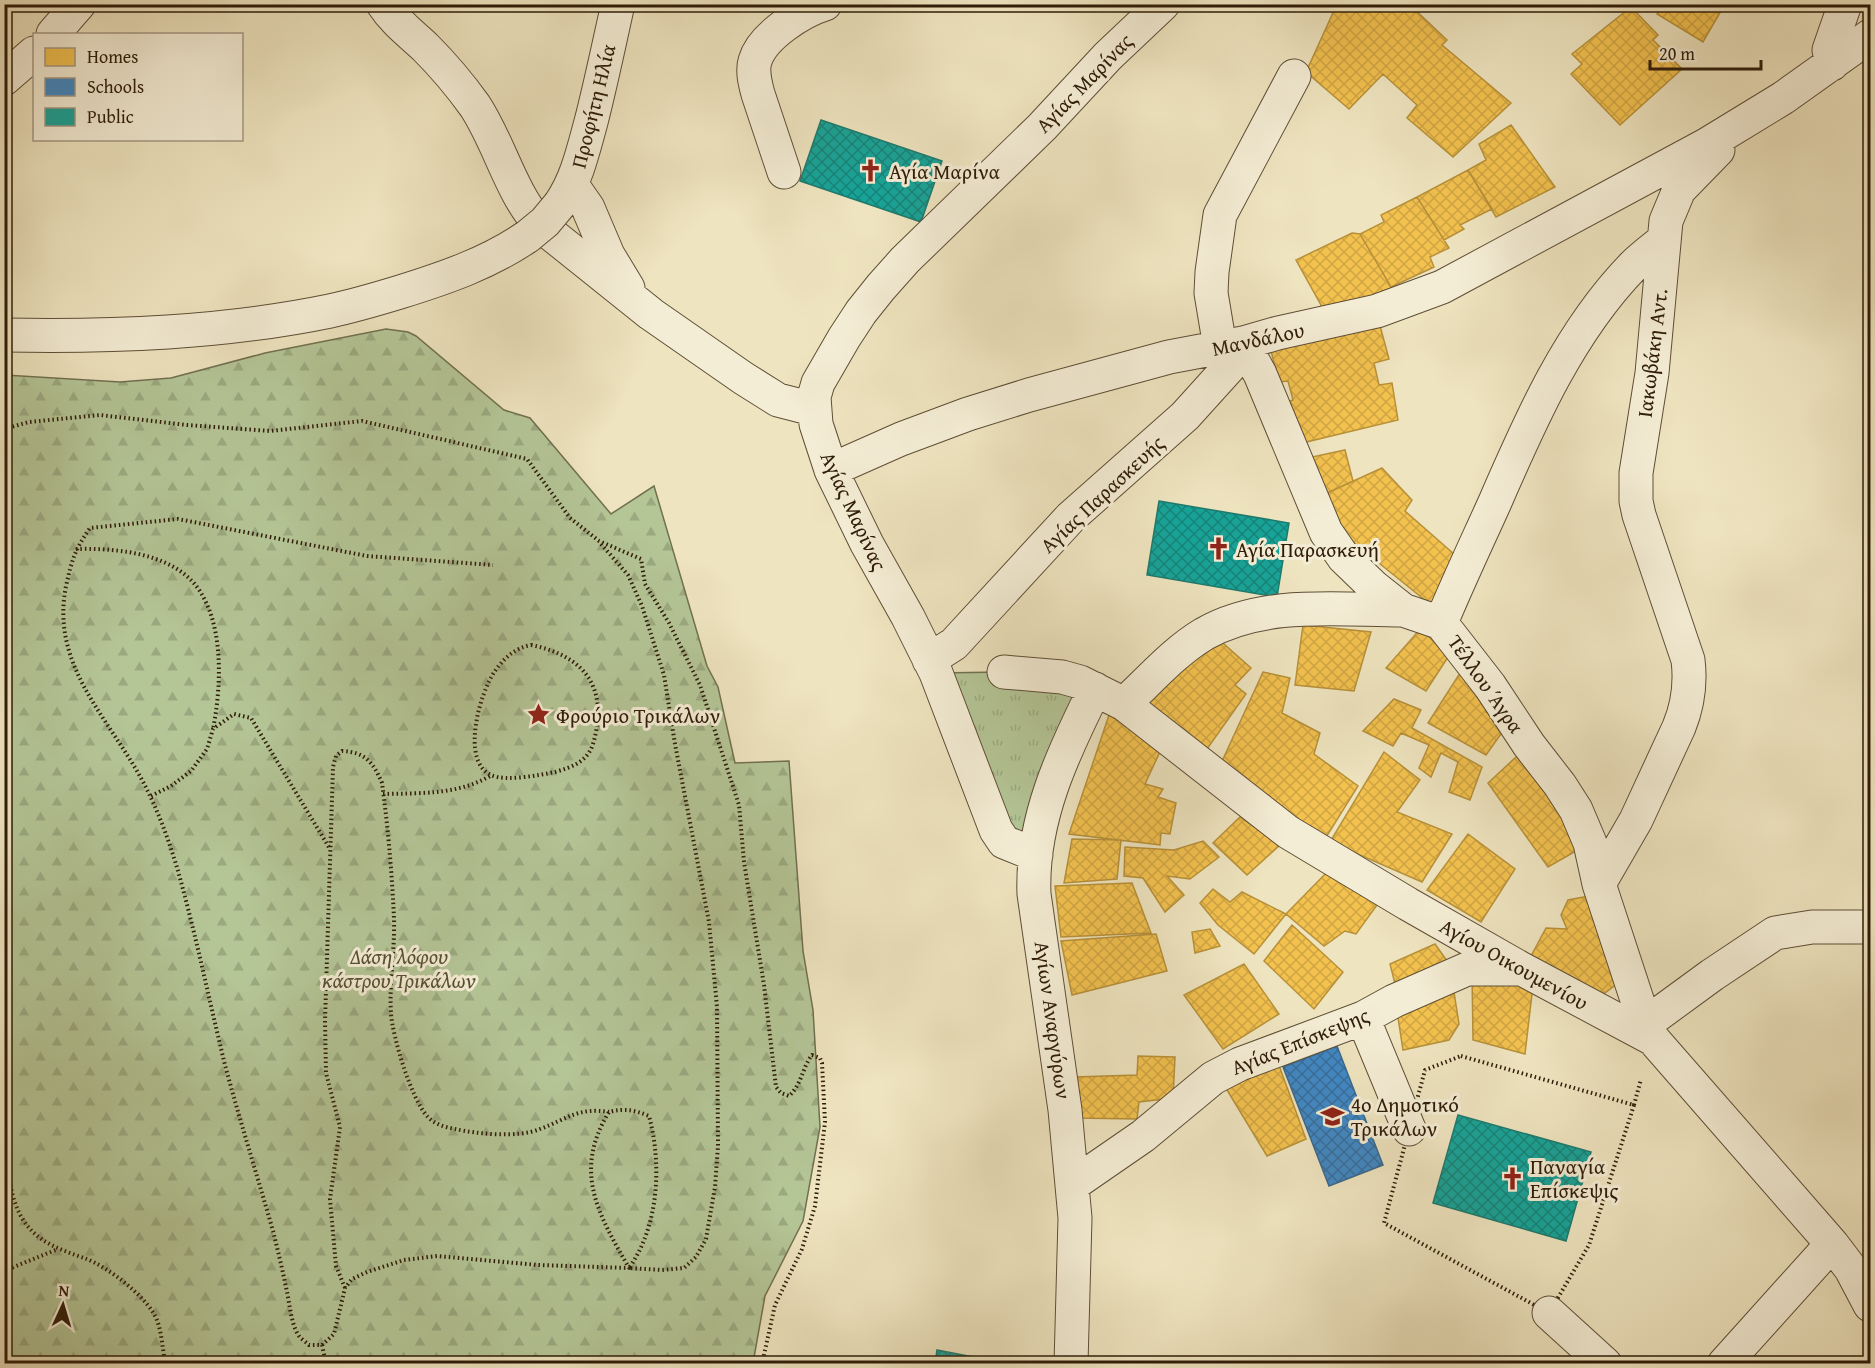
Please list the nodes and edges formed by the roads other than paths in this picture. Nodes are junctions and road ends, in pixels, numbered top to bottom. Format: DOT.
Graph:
graph roads {
  1 [pos="79,4"];
  2 [pos="383,4"];
  3 [pos="618,4"];
  4 [pos="825,4"];
  5 [pos="1163,4"];
  6 [pos="1845,4"];
  7 [pos="54,33"];
  8 [pos="1870,36"];
  9 [pos="33,54"];
  10 [pos="1832,64"];
  11 [pos="1294,76"];
  12 [pos="4,79"];
  13 [pos="1746,122"];
  14 [pos="784,172"];
  15 [pos="566,195"];
  16 [pos="1664,240"];
  17 [pos="628,296"];
  18 [pos="4,335"];
  19 [pos="1237,347"];
  20 [pos="813,409"];
  21 [pos="831,470"];
  22 [pos="1403,610"];
  23 [pos="1441,623"];
  24 [pos="929,660"];
  25 [pos="1004,672"];
  26 [pos="1095,689"];
  27 [pos="1124,704"];
  28 [pos="1036,855"];
  29 [pos="1599,884"];
  30 [pos="1870,927"];
  31 [pos="1522,969"];
  32 [pos="1363,1018"];
  33 [pos="1649,1032"];
  34 [pos="1409,1129"];
  35 [pos="1071,1185"];
  36 [pos="1832,1244"];
  37 [pos="1870,1305"];
  38 [pos="1549,1313"];
  39 [pos="1071,1364"];
  40 [pos="1605,1364"];
  41 [pos="1724,1364"];
  1 -- 7 [label="street"];
  2 -- 17 [label="street"];
  3 -- 15 [label="street, Προφήτη Ηλία"];
  4 -- 14 [label="street"];
  5 -- 20 [label="street, Αγίας Μαρίνας"];
  6 -- 10 [label="street"];
  8 -- 10 [label="street"];
  9 -- 12 [label="street"];
  10 -- 13 [label="street"];
  11 -- 19 [label="street, Τέλλου Άγρα"];
  13 -- 16 [label="street"];
  13 -- 19 [label="street, Μανδάλου"];
  15 -- 17 [label="street"];
  15 -- 18 [label="street, bridge"];
  16 -- 23 [label="street, Ιακωβάκη Αντ."];
  16 -- 29 [label="street, Ιακωβάκη Αντ."];
  17 -- 20 [label="street"];
  19 -- 21 [label="street, Μανδάλου"];
  19 -- 22 [label="street, Τέλλου Άγρα"];
  19 -- 24 [label="street, Αγίας Παρασκευής"];
  20 -- 21 [label="street, Αγίας Μαρίνας"];
  21 -- 24 [label="street, Αγίας Μαρίνας"];
  22 -- 23 [label="street, Τέλλου Άγρα"];
  22 -- 27 [label="street"];
  23 -- 29 [label="street, Τέλλου Άγρα"];
  24 -- 28 [label="street, Αγίας Μαρίνας"];
  25 -- 26 [label="street"];
  26 -- 27 [label="street, Αγίου Οικουμενίου"];
  26 -- 28 [label="street, Αγίων Αναργύρων"];
  27 -- 31 [label="street, Αγίου Οικουμενίου"];
  28 -- 35 [label="street, Αγίων Αναργύρων"];
  29 -- 33 [label="street, Τέλλου Άγρα"];
  30 -- 33 [label="street"];
  31 -- 32 [label="street, Αγίας Επίσκεψης"];
  31 -- 33 [label="street, Αγίου Οικουμενίου"];
  32 -- 34 [label="street"];
  32 -- 35 [label="street, Αγίας Επίσκεψης"];
  33 -- 36 [label="street, Αγίου Οικουμενίου"];
  35 -- 39 [label="street, Αγίων Αναργύρων"];
  36 -- 37 [label="street, Αγίου Οικουμενίου"];
  36 -- 41 [label="street"];
  38 -- 40 [label="street"];
}
